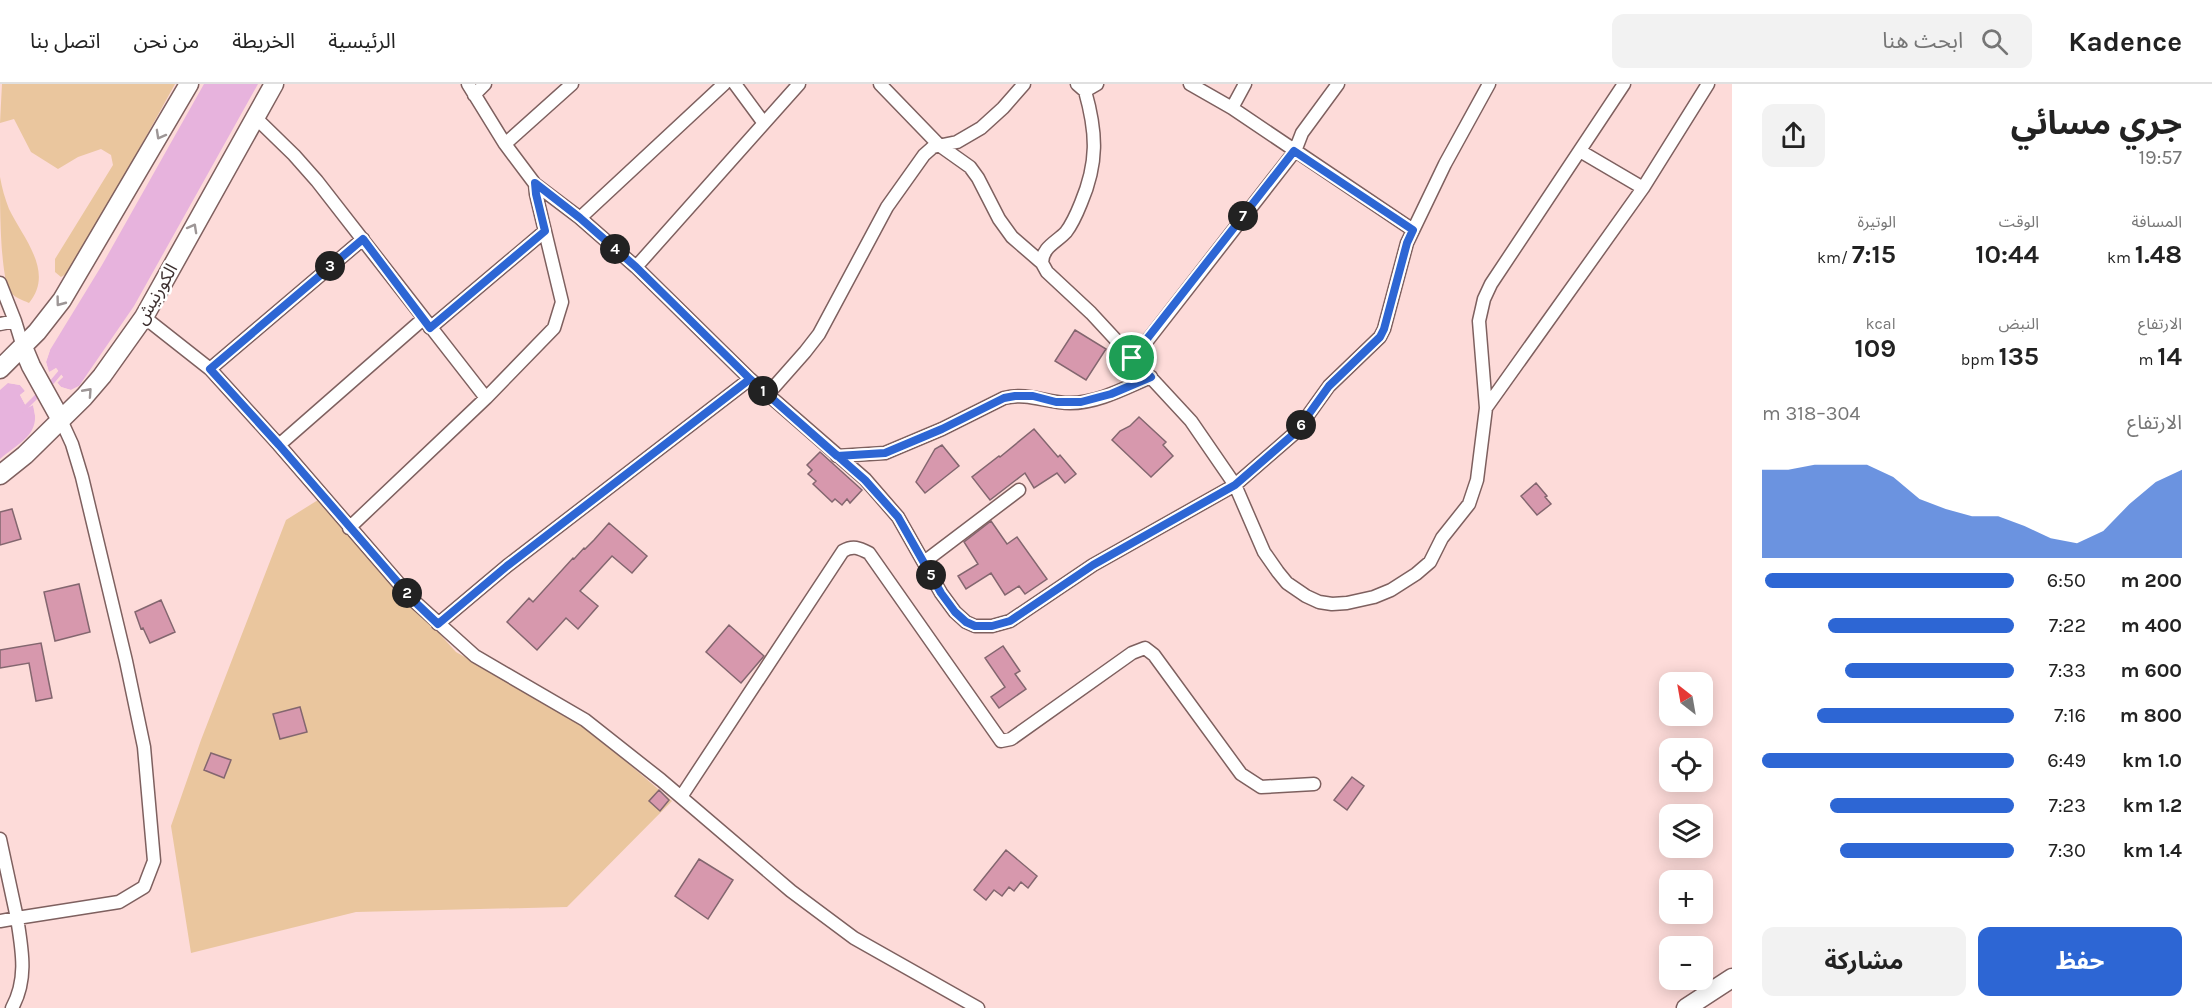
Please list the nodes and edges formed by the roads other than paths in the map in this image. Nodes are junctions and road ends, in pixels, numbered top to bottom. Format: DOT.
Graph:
graph roads {
  1 [pos="189,84"];
  2 [pos="274,84"];
  3 [pos="468,84"];
  4 [pos="485,84"];
  5 [pos="572,84"];
  6 [pos="724,84"];
  7 [pos="735,84"];
  8 [pos="799,84"];
  9 [pos="880,84"];
  10 [pos="1024,84"];
  11 [pos="1097,84"];
  12 [pos="1190,84"];
  13 [pos="1245,84"];
  14 [pos="1338,84"];
  15 [pos="1489,84"];
  16 [pos="1624,84"];
  17 [pos="1708,84"];
  18 [pos="1081,88"];
  19 [pos="474,95"];
  20 [pos="1233,108"];
  21 [pos="256,118"];
  22 [pos="764,122"];
  23 [pos="505,144"];
  24 [pos="939,145"];
  25 [pos="1294,151"];
  26 [pos="1580,151"];
  27 [pos="535,183"];
  28 [pos="1643,188"];
  29 [pos="580,218"];
  30 [pos="1413,230"];
  31 [pos="545,231"];
  32 [pos="363,239"];
  33 [pos="1042,263"];
  34 [pos="636,267"];
  35 [pos="0,283"];
  36 [pos="144,317"];
  37 [pos="15,321"];
  38 [pos="427,323"];
  39 [pos="0,324"];
  40 [pos="23,346"];
  41 [pos="1132,358"];
  42 [pos="0,369"];
  43 [pos="210,369"];
  44 [pos="1151,377"];
  45 [pos="750,379"];
  46 [pos="767,394"];
  47 [pos="486,398"];
  48 [pos="1486,408"];
  49 [pos="58,414"];
  50 [pos="279,445"];
  51 [pos="837,456"];
  52 [pos="0,476"];
  53 [pos="1235,485"];
  54 [pos="1019,490"];
  55 [pos="349,528"];
  56 [pos="924,562"];
  57 [pos="438,624"];
  58 [pos="1314,784"];
  59 [pos="681,797"];
  60 [pos="0,839"];
  61 [pos="17,918"];
  62 [pos="0,921"];
  63 [pos="1732,978"];
  64 [pos="12,1008"];
  65 [pos="978,1008"];
  66 [pos="1686,1008"];
  1 -- 40 [label="main road, one-way"];
  2 -- 21 [label="main road, الكورنيش"];
  3 -- 19 [label="street"];
  4 -- 19 [label="street"];
  5 -- 23 [label="street"];
  6 -- 29 [label="street"];
  7 -- 22 [label="street"];
  8 -- 22 [label="street"];
  9 -- 24 [label="street"];
  10 -- 24 [label="street"];
  11 -- 18 [label="street"];
  12 -- 20 [label="street"];
  13 -- 20 [label="street"];
  14 -- 25 [label="street"];
  15 -- 30 [label="street"];
  16 -- 26 [label="street"];
  17 -- 28 [label="street"];
  18 -- 33 [label="street"];
  19 -- 23 [label="street"];
  20 -- 25 [label="street"];
  21 -- 32 [label="street"];
  36 -- 21 [label="main road, الكورنيش, one-way"];
  22 -- 34 [label="street"];
  23 -- 27 [label="street"];
  24 -- 33 [label="street"];
  24 -- 46 [label="street"];
  25 -- 30 [label="street"];
  25 -- 41 [label="street"];
  26 -- 28 [label="street"];
  26 -- 48 [label="street"];
  27 -- 29 [label="street"];
  27 -- 31 [label="street"];
  28 -- 48 [label="street"];
  29 -- 34 [label="street"];
  30 -- 53 [label="street"];
  31 -- 38 [label="street"];
  31 -- 47 [label="street"];
  32 -- 38 [label="street"];
  32 -- 43 [label="street"];
  33 -- 41 [label="street"];
  34 -- 45 [label="street"];
  35 -- 37 [label="street"];
  36 -- 43 [label="street"];
  49 -- 36 [label="main road, الكورنيش, one-way"];
  37 -- 39 [label="street"];
  37 -- 40 [label="street"];
  38 -- 47 [label="street"];
  38 -- 50 [label="street"];
  40 -- 42 [label="main road"];
  40 -- 49 [label="main road"];
  41 -- 44 [label="street"];
  43 -- 50 [label="street"];
  44 -- 51 [label="street"];
  44 -- 53 [label="street"];
  45 -- 46 [label="street"];
  45 -- 57 [label="street"];
  46 -- 51 [label="street"];
  47 -- 55 [label="street"];
  48 -- 53 [label="street"];
  49 -- 52 [label="main road, الكورنيش"];
  49 -- 61 [label="street"];
  50 -- 55 [label="street"];
  51 -- 56 [label="street"];
  53 -- 56 [label="street"];
  54 -- 56 [label="street"];
  55 -- 57 [label="street"];
  57 -- 59 [label="street"];
  58 -- 59 [label="street"];
  59 -- 65 [label="street"];
  60 -- 61 [label="street"];
  61 -- 62 [label="street"];
  61 -- 64 [label="street"];
  63 -- 66 [label="main road"];
}
